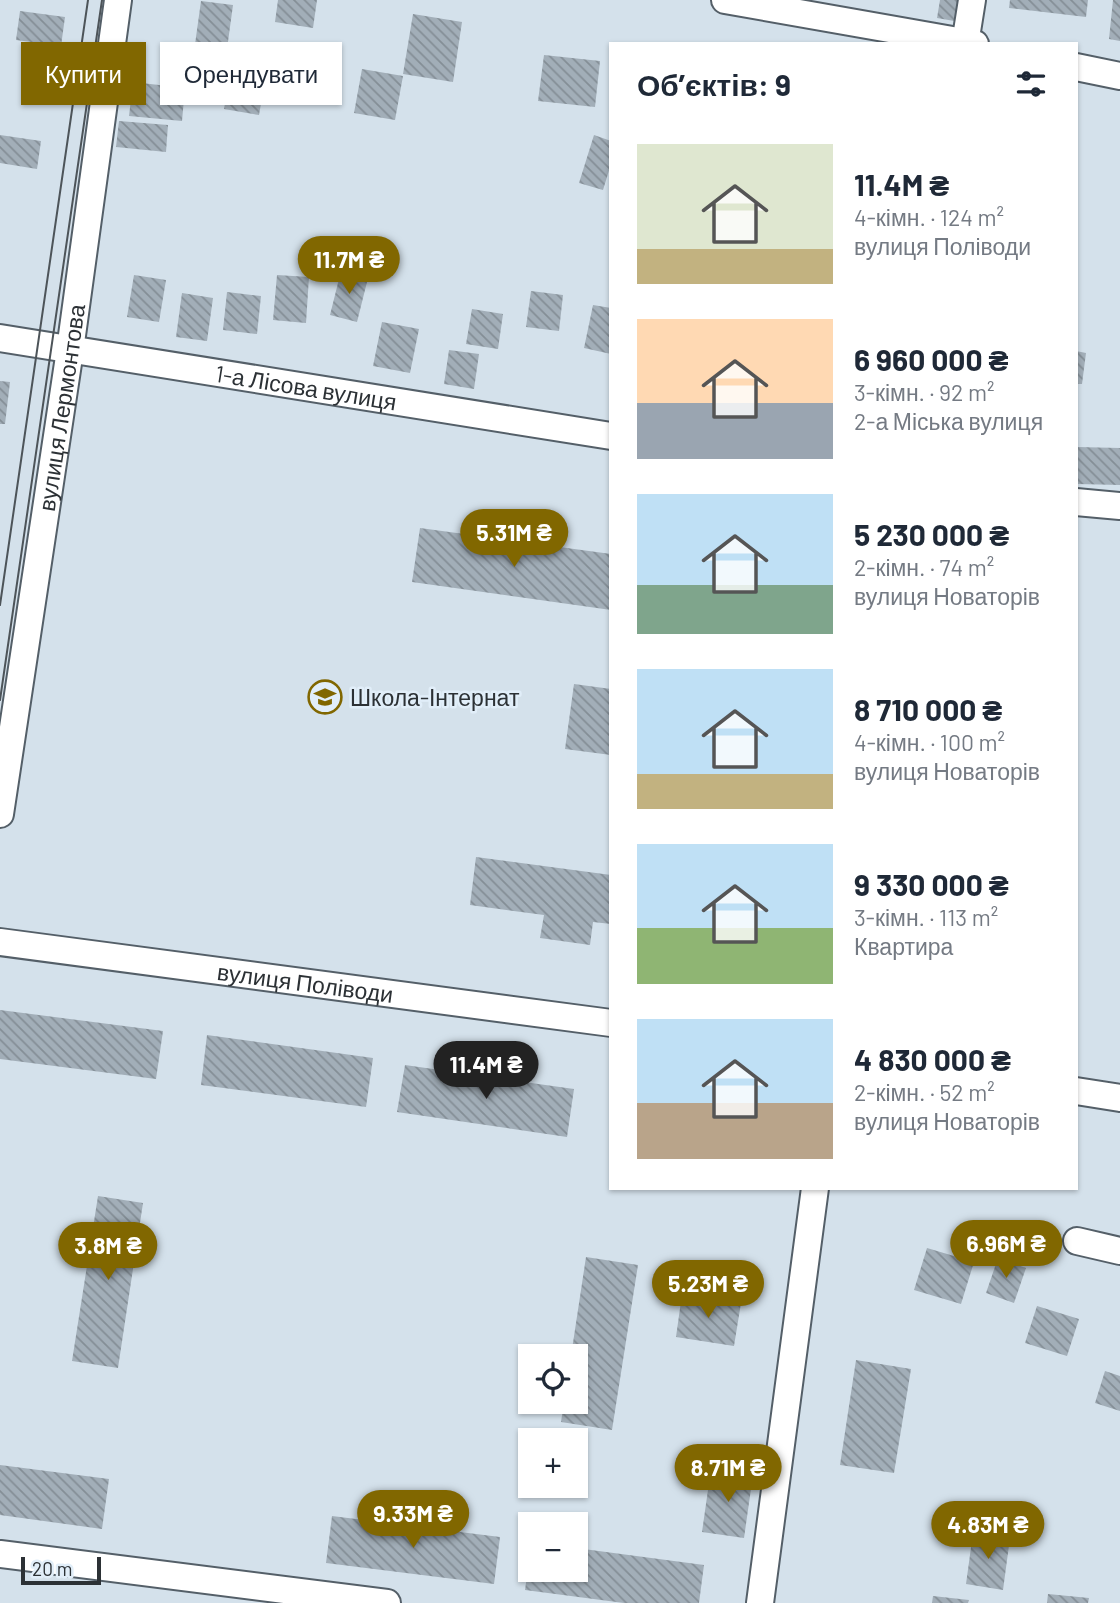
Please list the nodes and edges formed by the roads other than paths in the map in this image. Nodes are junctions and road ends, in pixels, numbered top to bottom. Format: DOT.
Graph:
graph roads {
  1 [pos="118,0"];
  2 [pos="724,0"];
  3 [pos="972,0"];
  4 [pos="962,42"];
  5 [pos="968,42"];
  6 [pos="1078,67"];
  7 [pos="1120,76"];
  8 [pos="0,338"];
  9 [pos="70,350"];
  10 [pos="609,436"];
  11 [pos="1078,502"];
  12 [pos="1120,506"];
  13 [pos="0,814"];
  14 [pos="0,942"];
  15 [pos="609,1023"];
  16 [pos="1078,1091"];
  17 [pos="1120,1098"];
  18 [pos="815,1190"];
  19 [pos="1077,1241"];
  20 [pos="1120,1251"];
  21 [pos="0,1554"];
  22 [pos="387,1603"];
  23 [pos="760,1603"];
  1 -- 9 [label="street, вулиця Лермонтова"];
  2 -- 4 [label="street"];
  3 -- 5 [label="street"];
  6 -- 7 [label="street"];
  8 -- 9 [label="street, 1-а Лісова вулиця"];
  9 -- 10 [label="street, 1-а Лісова вулиця"];
  9 -- 13 [label="street, вулиця Лермонтова"];
  11 -- 12 [label="street"];
  14 -- 15 [label="street, вулиця Поліводи"];
  16 -- 17 [label="street"];
  18 -- 23 [label="street"];
  19 -- 20 [label="street"];
  21 -- 22 [label="street"];
}
